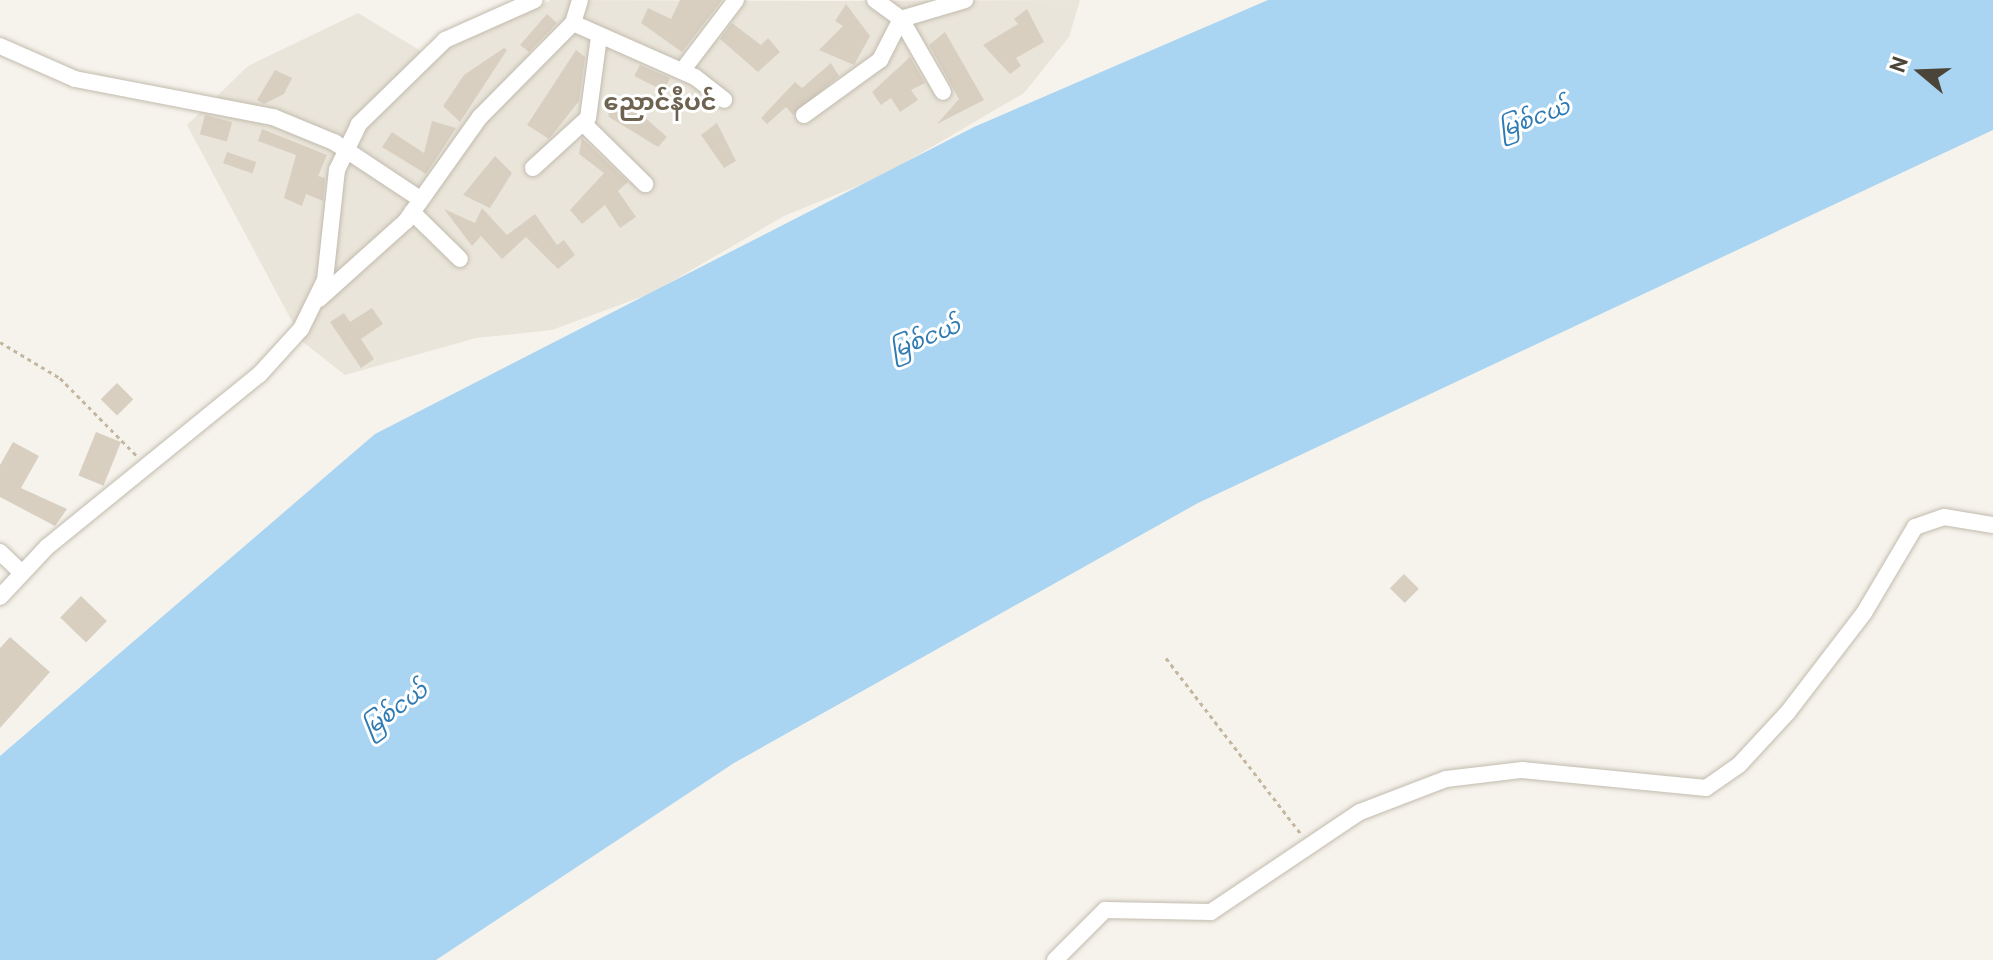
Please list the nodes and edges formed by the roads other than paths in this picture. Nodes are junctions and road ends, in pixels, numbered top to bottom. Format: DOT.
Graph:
graph roads {
  1 [pos="535,0"];
  2 [pos="580,0"];
  3 [pos="736,0"];
  4 [pos="875,0"];
  5 [pos="965,0"];
  6 [pos="901,19"];
  7 [pos="573,23"];
  8 [pos="599,37"];
  9 [pos="0,46"];
  10 [pos="682,71"];
  11 [pos="943,92"];
  12 [pos="724,100"];
  13 [pos="804,115"];
  14 [pos="584,124"];
  15 [pos="345,150"];
  16 [pos="533,168"];
  17 [pos="645,184"];
  18 [pos="416,206"];
  19 [pos="460,259"];
  20 [pos="318,300"];
  21 [pos="1993,525"];
  22 [pos="0,552"];
  23 [pos="22,573"];
  24 [pos="0,597"];
  25 [pos="1055,960"];
  1 -- 15 [label="street"];
  2 -- 7 [label="street"];
  3 -- 10 [label="street"];
  4 -- 6 [label="street"];
  5 -- 6 [label="street"];
  6 -- 11 [label="street"];
  6 -- 13 [label="street"];
  7 -- 8 [label="street"];
  7 -- 18 [label="street"];
  8 -- 10 [label="street"];
  8 -- 14 [label="street"];
  9 -- 15 [label="street"];
  10 -- 12 [label="street"];
  14 -- 16 [label="street"];
  14 -- 17 [label="street"];
  15 -- 18 [label="street"];
  15 -- 20 [label="street"];
  18 -- 19 [label="street"];
  18 -- 20 [label="street"];
  20 -- 23 [label="street"];
  21 -- 25 [label="street"];
  22 -- 23 [label="street"];
  23 -- 24 [label="street"];
}
